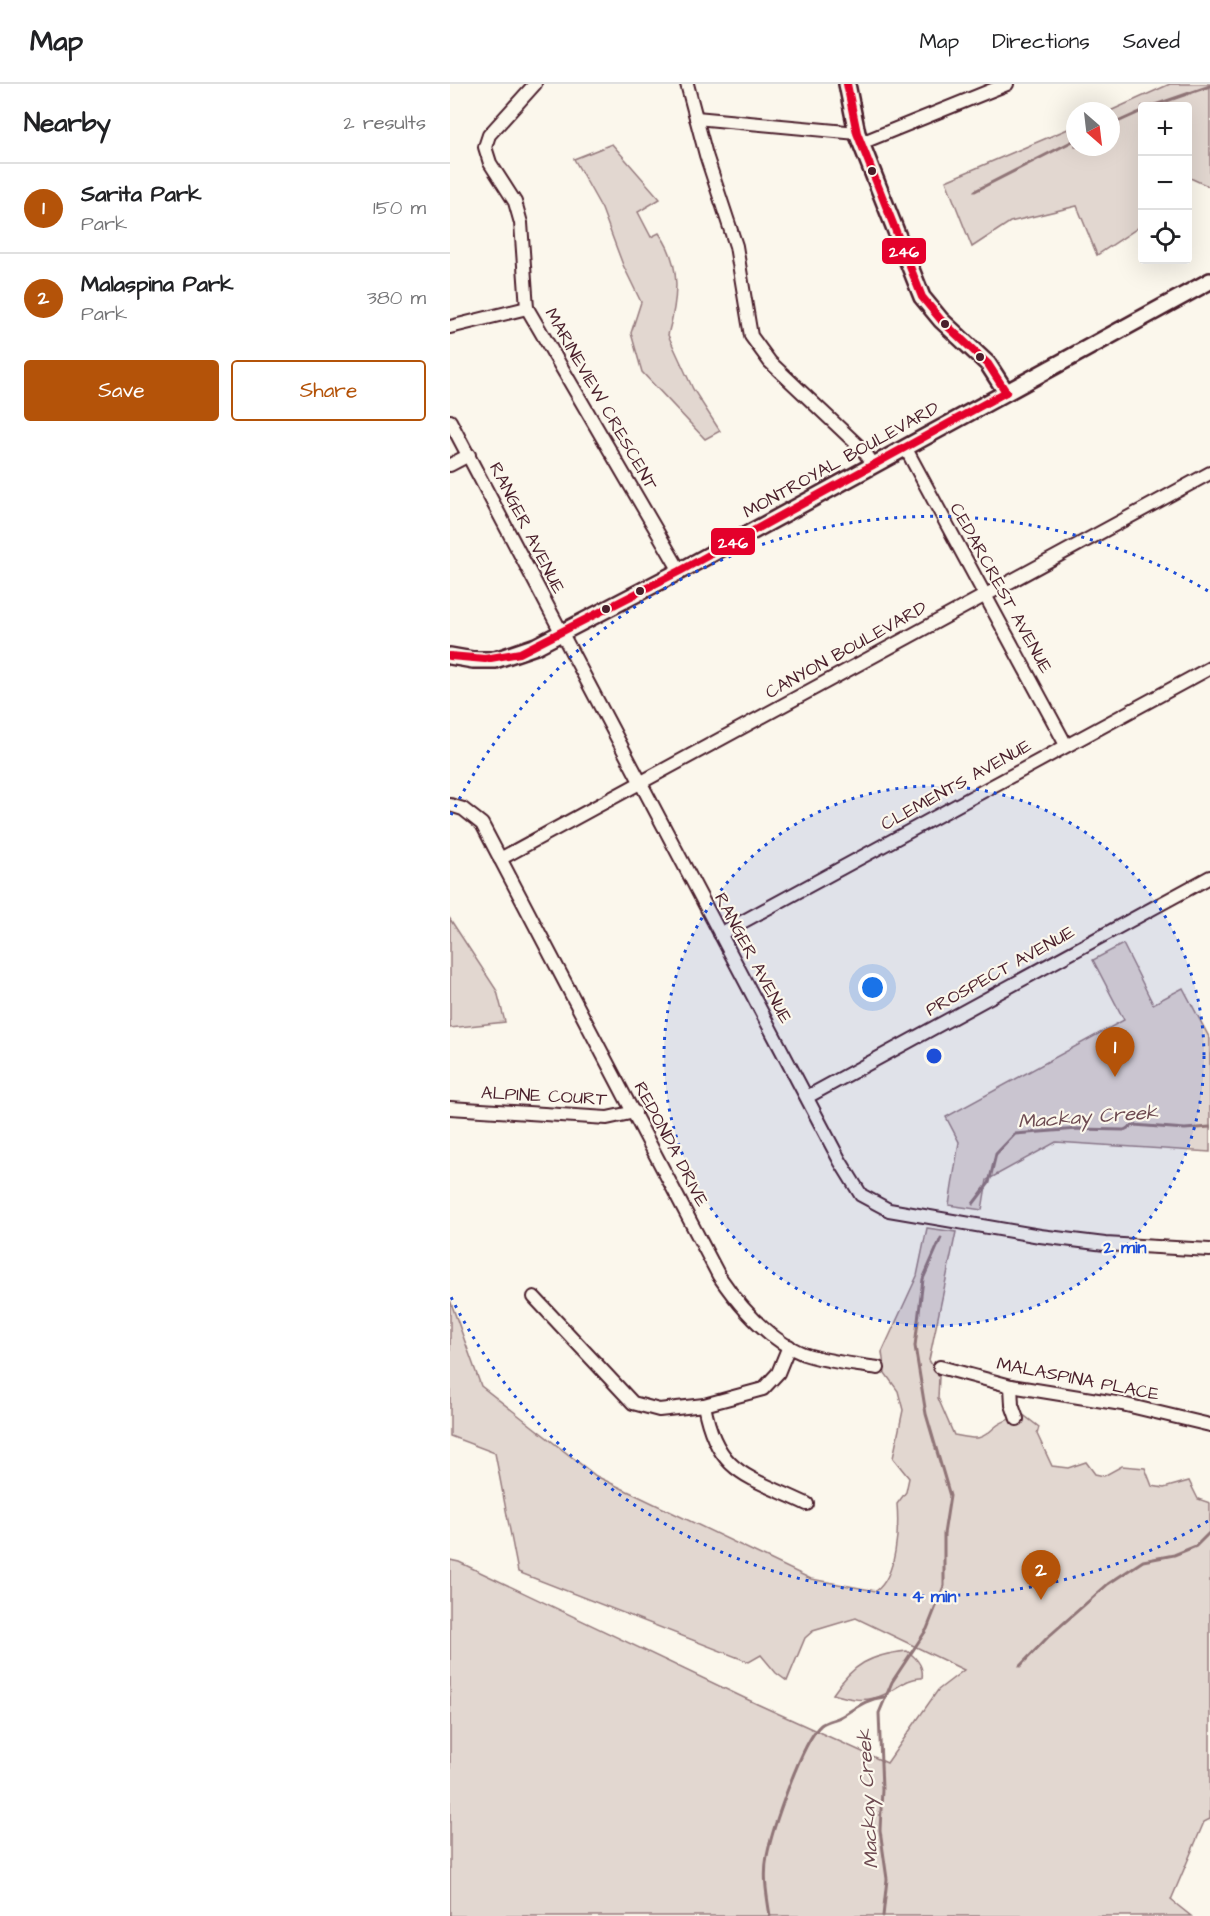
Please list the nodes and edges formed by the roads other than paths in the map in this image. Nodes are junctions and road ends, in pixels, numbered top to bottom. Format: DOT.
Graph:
graph roads {
  1 [pos="535,84"];
  2 [pos="687,84"];
  3 [pos="847,84"];
  4 [pos="1007,84"];
  5 [pos="696,118"];
  6 [pos="859,138"];
  7 [pos="1210,281"];
  8 [pos="527,308"];
  9 [pos="450,327"];
  10 [pos="1006,392"];
  11 [pos="450,421"];
  12 [pos="904,447"];
  13 [pos="469,455"];
  14 [pos="873,464"];
  15 [pos="450,465"];
  16 [pos="1210,473"];
  17 [pos="680,571"];
  18 [pos="984,596"];
  19 [pos="561,633"];
  20 [pos="450,656"];
  21 [pos="1210,668"];
  22 [pos="1066,745"];
  23 [pos="640,783"];
  24 [pos="450,805"];
  25 [pos="500,859"];
  26 [pos="1210,877"];
  27 [pos="720,934"];
  28 [pos="807,1096"];
  29 [pos="450,1108"];
  30 [pos="635,1112"];
  31 [pos="1210,1250"];
  32 [pos="534,1297"];
  33 [pos="789,1346"];
  34 [pos="940,1367"];
  35 [pos="878,1368"];
  36 [pos="1011,1386"];
  37 [pos="704,1405"];
  38 [pos="1017,1419"];
  39 [pos="1210,1425"];
  40 [pos="807,1504"];
  1 -- 8 [label="street, MARINEVIEW CRESCENT"];
  2 -- 5 [label="street"];
  3 -- 6 [label="street"];
  4 -- 6 [label="street"];
  5 -- 6 [label="street"];
  5 -- 14 [label="street"];
  6 -- 10 [label="street"];
  7 -- 10 [label="street, MONTROYAL BOULEVARD"];
  8 -- 9 [label="street"];
  8 -- 17 [label="street, MARINEVIEW CRESCENT"];
  10 -- 12 [label="street, MONTROYAL BOULEVARD"];
  11 -- 13 [label="street, RANGER AVENUE"];
  12 -- 14 [label="street, MONTROYAL BOULEVARD"];
  12 -- 18 [label="street, CEDARCREST AVENUE"];
  13 -- 15 [label="street"];
  13 -- 19 [label="street, RANGER AVENUE"];
  14 -- 17 [label="street, MONTROYAL BOULEVARD"];
  16 -- 18 [label="street, CANYON BOULEVARD"];
  17 -- 19 [label="street, MONTROYAL BOULEVARD"];
  18 -- 22 [label="street, CEDARCREST AVENUE"];
  18 -- 23 [label="street, CANYON BOULEVARD"];
  19 -- 20 [label="street, MONTROYAL BOULEVARD"];
  19 -- 23 [label="street, RANGER AVENUE"];
  21 -- 22 [label="street, CLEMENTS AVENUE"];
  22 -- 27 [label="street, CLEMENTS AVENUE"];
  23 -- 25 [label="street, CANYON BOULEVARD"];
  23 -- 27 [label="street, RANGER AVENUE"];
  24 -- 25 [label="street, REDONDA DRIVE"];
  25 -- 30 [label="street, REDONDA DRIVE"];
  26 -- 28 [label="street, PROSPECT AVENUE"];
  27 -- 28 [label="street, RANGER AVENUE"];
  28 -- 31 [label="street, RANGER AVENUE"];
  29 -- 30 [label="street, ALPINE COURT"];
  30 -- 33 [label="street, REDONDA DRIVE"];
  32 -- 37 [label="street"];
  33 -- 35 [label="street, REDONDA DRIVE"];
  33 -- 37 [label="street"];
  34 -- 36 [label="street, MALASPINA PLACE"];
  36 -- 38 [label="street"];
  36 -- 39 [label="street, MALASPINA PLACE"];
  37 -- 40 [label="street"];
}
